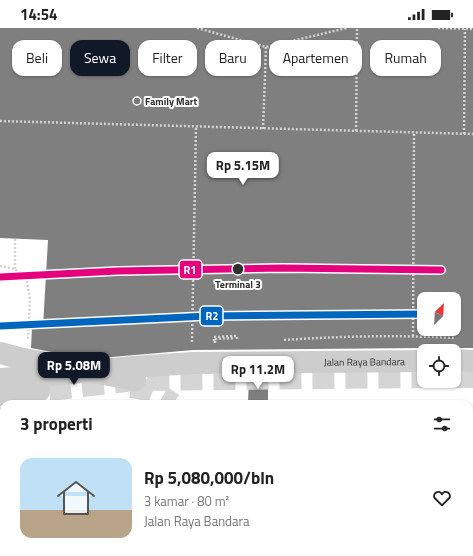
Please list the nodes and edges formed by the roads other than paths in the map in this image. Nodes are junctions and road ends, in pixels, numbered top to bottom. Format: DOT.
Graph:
graph roads {
  1 [pos="0,353"];
  2 [pos="461,360"];
  3 [pos="417,361"];
  4 [pos="473,361"];
  5 [pos="135,380"];
  6 [pos="4,389"];
  7 [pos="48,390"];
  1 -- 5 [label="street"];
  2 -- 4 [label="street"];
  3 -- 6 [label="street, Jalan Raya Bandara, bridge"];
  6 -- 7 [label="street"];
}
